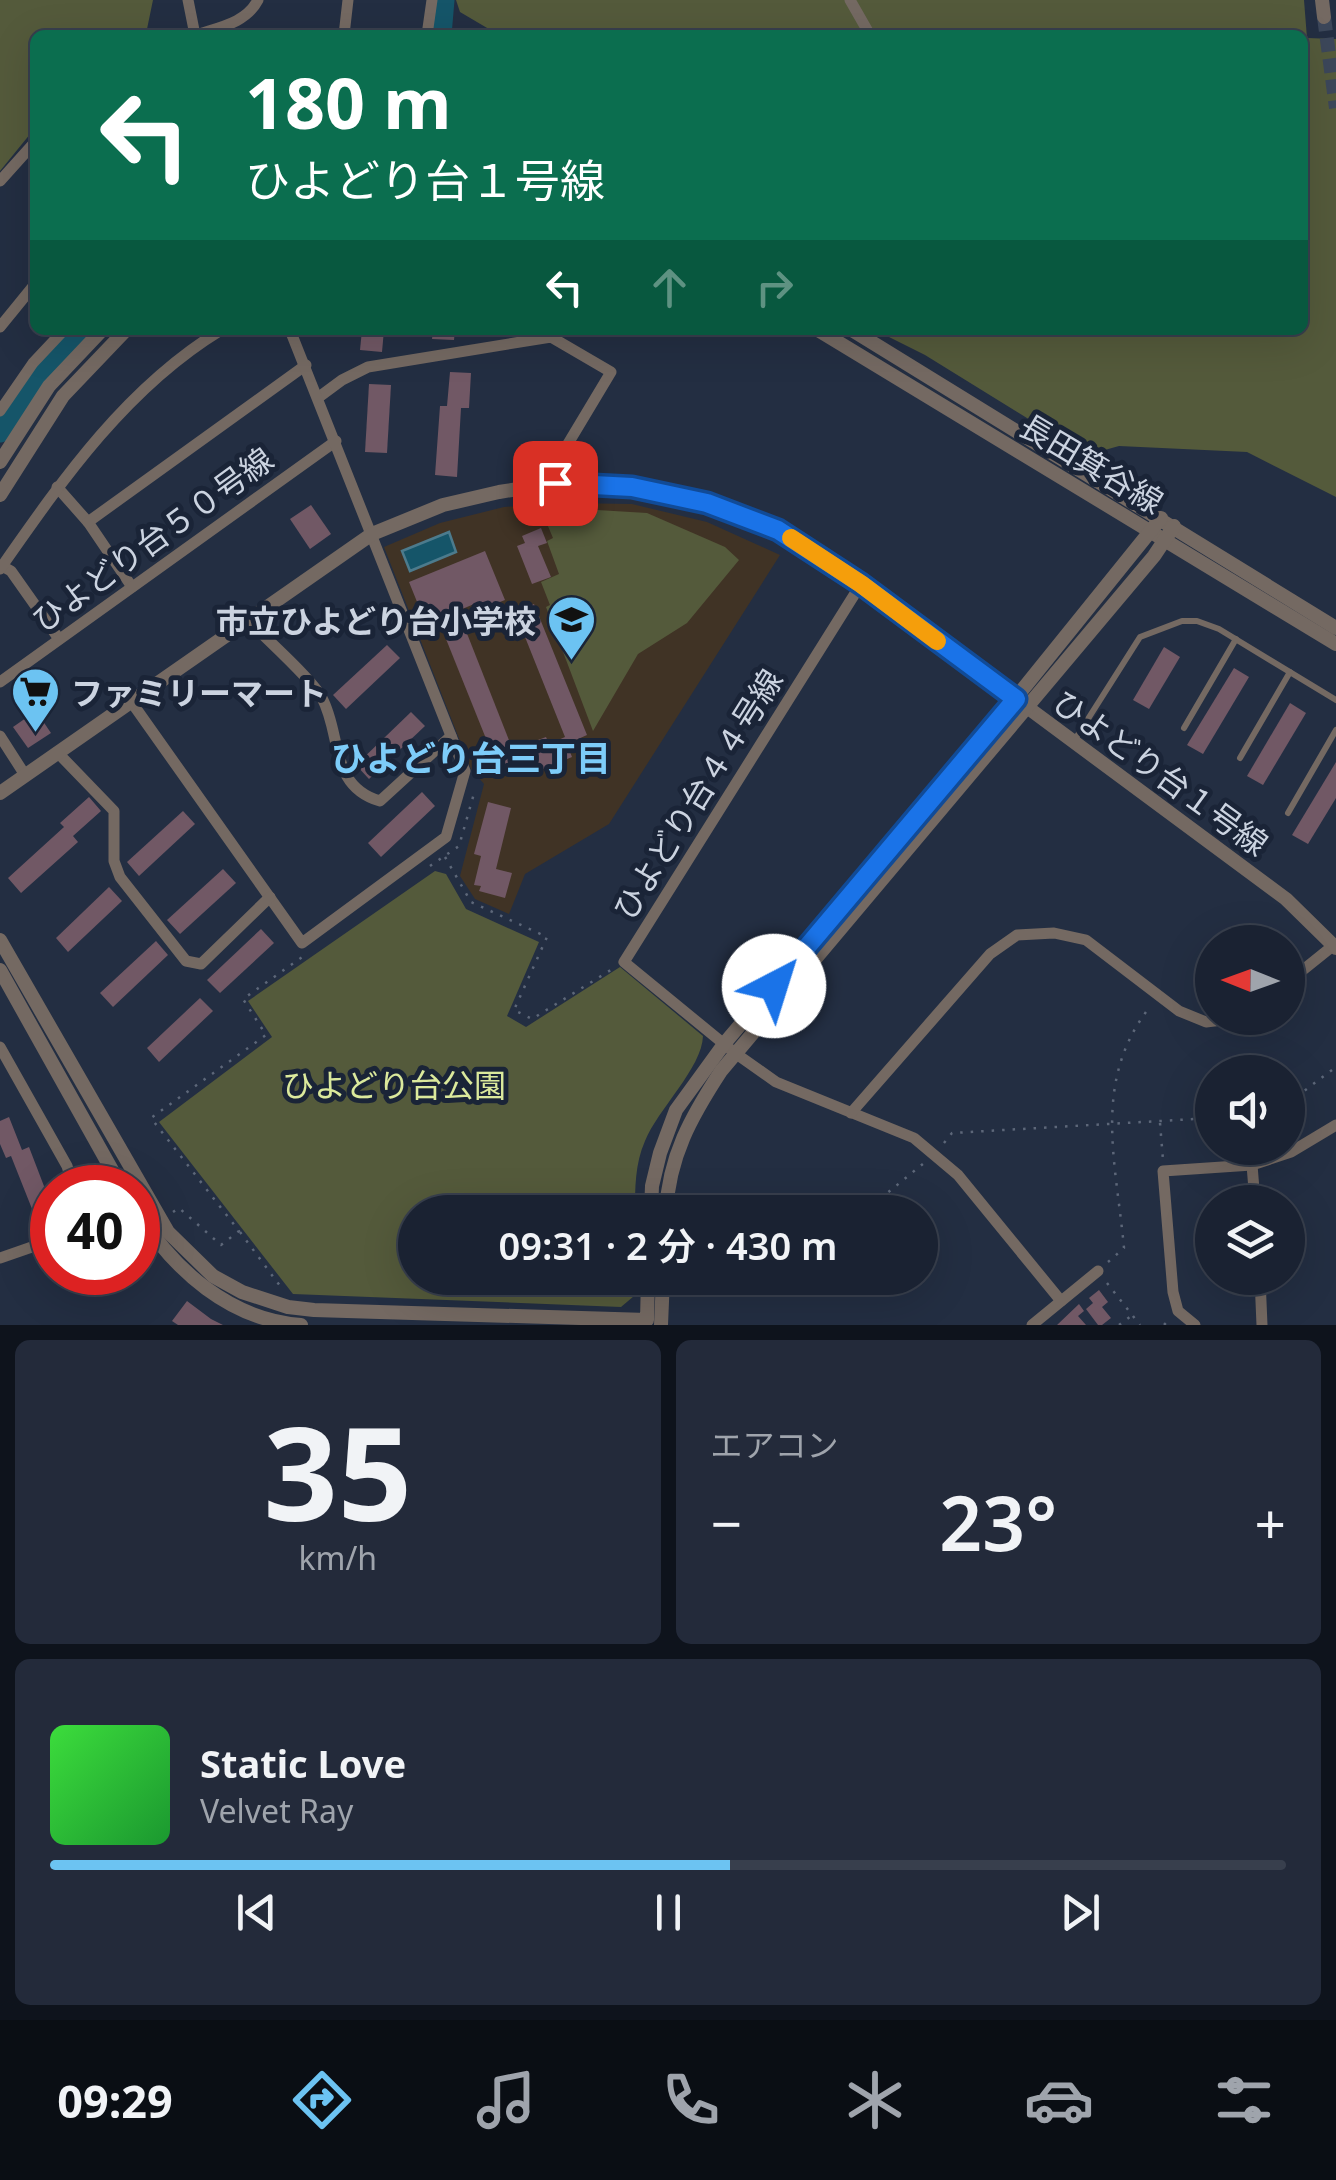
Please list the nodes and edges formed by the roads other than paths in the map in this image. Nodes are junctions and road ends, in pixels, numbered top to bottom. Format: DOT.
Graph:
graph roads {
  1 [pos="188,0"];
  2 [pos="258,0"];
  3 [pos="348,0"];
  4 [pos="432,0"];
  5 [pos="850,0"];
  6 [pos="1322,0"];
  7 [pos="1324,17"];
  8 [pos="194,30"];
  9 [pos="211,30"];
  10 [pos="347,30"];
  11 [pos="428,30"];
  12 [pos="867,30"];
  13 [pos="30,148"];
  14 [pos="0,181"];
  15 [pos="30,290"];
  16 [pos="0,327"];
  17 [pos="59,335"];
  18 [pos="97,335"];
  19 [pos="121,335"];
  20 [pos="215,335"];
  21 [pos="292,335"];
  22 [pos="827,335"];
  23 [pos="860,335"];
  24 [pos="306,366"];
  25 [pos="319,397"];
  26 [pos="0,411"];
  27 [pos="336,441"];
  28 [pos="0,462"];
  29 [pos="555,483"];
  30 [pos="57,487"];
  31 [pos="0,495"];
  32 [pos="88,522"];
  33 [pos="1163,529"];
  34 [pos="372,534"];
  35 [pos="1,567"];
  36 [pos="861,584"];
  37 [pos="132,587"];
  38 [pos="247,620"];
  39 [pos="1336,626"];
  40 [pos="60,639"];
  41 [pos="1236,639"];
  42 [pos="1336,644"];
  43 [pos="1290,672"];
  44 [pos="0,682"];
  45 [pos="130,700"];
  46 [pos="1336,700"];
  47 [pos="1021,704"];
  48 [pos="1184,728"];
  49 [pos="1336,730"];
  50 [pos="0,736"];
  51 [pos="451,736"];
  52 [pos="1074,742"];
  53 [pos="57,752"];
  54 [pos="1240,758"];
  55 [pos="25,775"];
  56 [pos="0,793"];
  57 [pos="1288,813"];
  58 [pos="270,897"];
  59 [pos="0,940"];
  60 [pos="1335,946"];
  61 [pos="1305,969"];
  62 [pos="0,970"];
  63 [pos="1195,1018"];
  64 [pos="0,1047"];
  65 [pos="730,1049"];
  66 [pos="851,1113"];
  67 [pos="1336,1125"];
  68 [pos="1305,1144"];
  69 [pos="66,1165"];
  70 [pos="109,1165"];
  71 [pos="1252,1165"];
  72 [pos="1254,1185"];
  73 [pos="654,1195"];
  74 [pos="668,1195"];
  75 [pos="160,1245"];
  76 [pos="30,1248"];
  77 [pos="0,1258"];
  78 [pos="1098,1271"];
  79 [pos="649,1295"];
  80 [pos="659,1295"];
  81 [pos="1261,1295"];
  82 [pos="1061,1301"];
  83 [pos="286,1324"];
  84 [pos="652,1324"];
  85 [pos="301,1325"];
  86 [pos="1032,1325"];
  87 [pos="1195,1325"];
  88 [pos="1262,1325"];
  1 -- 8 [label="street"];
  2 -- 9 [label="street"];
  3 -- 10 [label="street"];
  4 -- 11 [label="street"];
  5 -- 12 [label="street"];
  6 -- 7 [label="street"];
  13 -- 14 [label="street"];
  15 -- 16 [label="street"];
  17 -- 26 [label="street"];
  18 -- 28 [label="street"];
  19 -- 31 [label="street"];
  20 -- 30 [label="street"];
  21 -- 24 [label="street"];
  22 -- 33 [label="street, 長田箕谷線"];
  23 -- 33 [label="street, 長田箕谷線"];
  24 -- 25 [label="street"];
  24 -- 32 [label="street"];
  25 -- 27 [label="street"];
  25 -- 29 [label="street"];
  27 -- 34 [label="street"];
  27 -- 37 [label="street, ひよどり台５０号線"];
  29 -- 34 [label="street, ひよどり台１号線"];
  29 -- 36 [label="street, ひよどり台１号線"];
  30 -- 32 [label="street"];
  30 -- 35 [label="street"];
  32 -- 37 [label="street"];
  33 -- 39 [label="street, 長田箕谷線"];
  33 -- 42 [label="street, 長田箕谷線"];
  33 -- 47 [label="street"];
  34 -- 38 [label="street, ひよどり台１号線"];
  34 -- 51 [label="street"];
  35 -- 40 [label="street"];
  36 -- 47 [label="street, ひよどり台１号線"];
  36 -- 65 [label="street, ひよどり台４４号線"];
  37 -- 40 [label="street, ひよどり台５０号線"];
  38 -- 45 [label="street, ひよどり台１号線"];
  38 -- 51 [label="street"];
  40 -- 44 [label="street, ひよどり台５０号線"];
  41 -- 43 [label="lane"];
  41 -- 48 [label="lane"];
  41 -- 52 [label="lane"];
  43 -- 46 [label="lane"];
  43 -- 54 [label="lane"];
  45 -- 53 [label="street, ひよどり台１号線"];
  45 -- 58 [label="street"];
  47 -- 52 [label="street, ひよどり台１号線"];
  47 -- 65 [label="street"];
  49 -- 57 [label="lane"];
  50 -- 55 [label="street"];
  51 -- 58 [label="street"];
  52 -- 60 [label="street, ひよどり台１号線"];
  53 -- 55 [label="street, ひよどり台１号線"];
  53 -- 58 [label="street"];
  55 -- 56 [label="street, ひよどり台１号線"];
  59 -- 84 [label="street"];
  60 -- 61 [label="street"];
  62 -- 70 [label="street"];
  63 -- 66 [label="street"];
  64 -- 69 [label="street"];
  65 -- 66 [label="street, ひよどり台４４号線"];
  65 -- 73 [label="street"];
  65 -- 74 [label="street"];
  66 -- 82 [label="street, ひよどり台４４号線"];
  67 -- 68 [label="street"];
  71 -- 72 [label="street"];
  71 -- 87 [label="street"];
  75 -- 83 [label="street"];
  76 -- 77 [label="street"];
  78 -- 82 [label="street"];
  79 -- 84 [label="street"];
  80 -- 84 [label="street"];
  81 -- 88 [label="street"];
  82 -- 86 [label="street"];
  83 -- 85 [label="street"];
}
